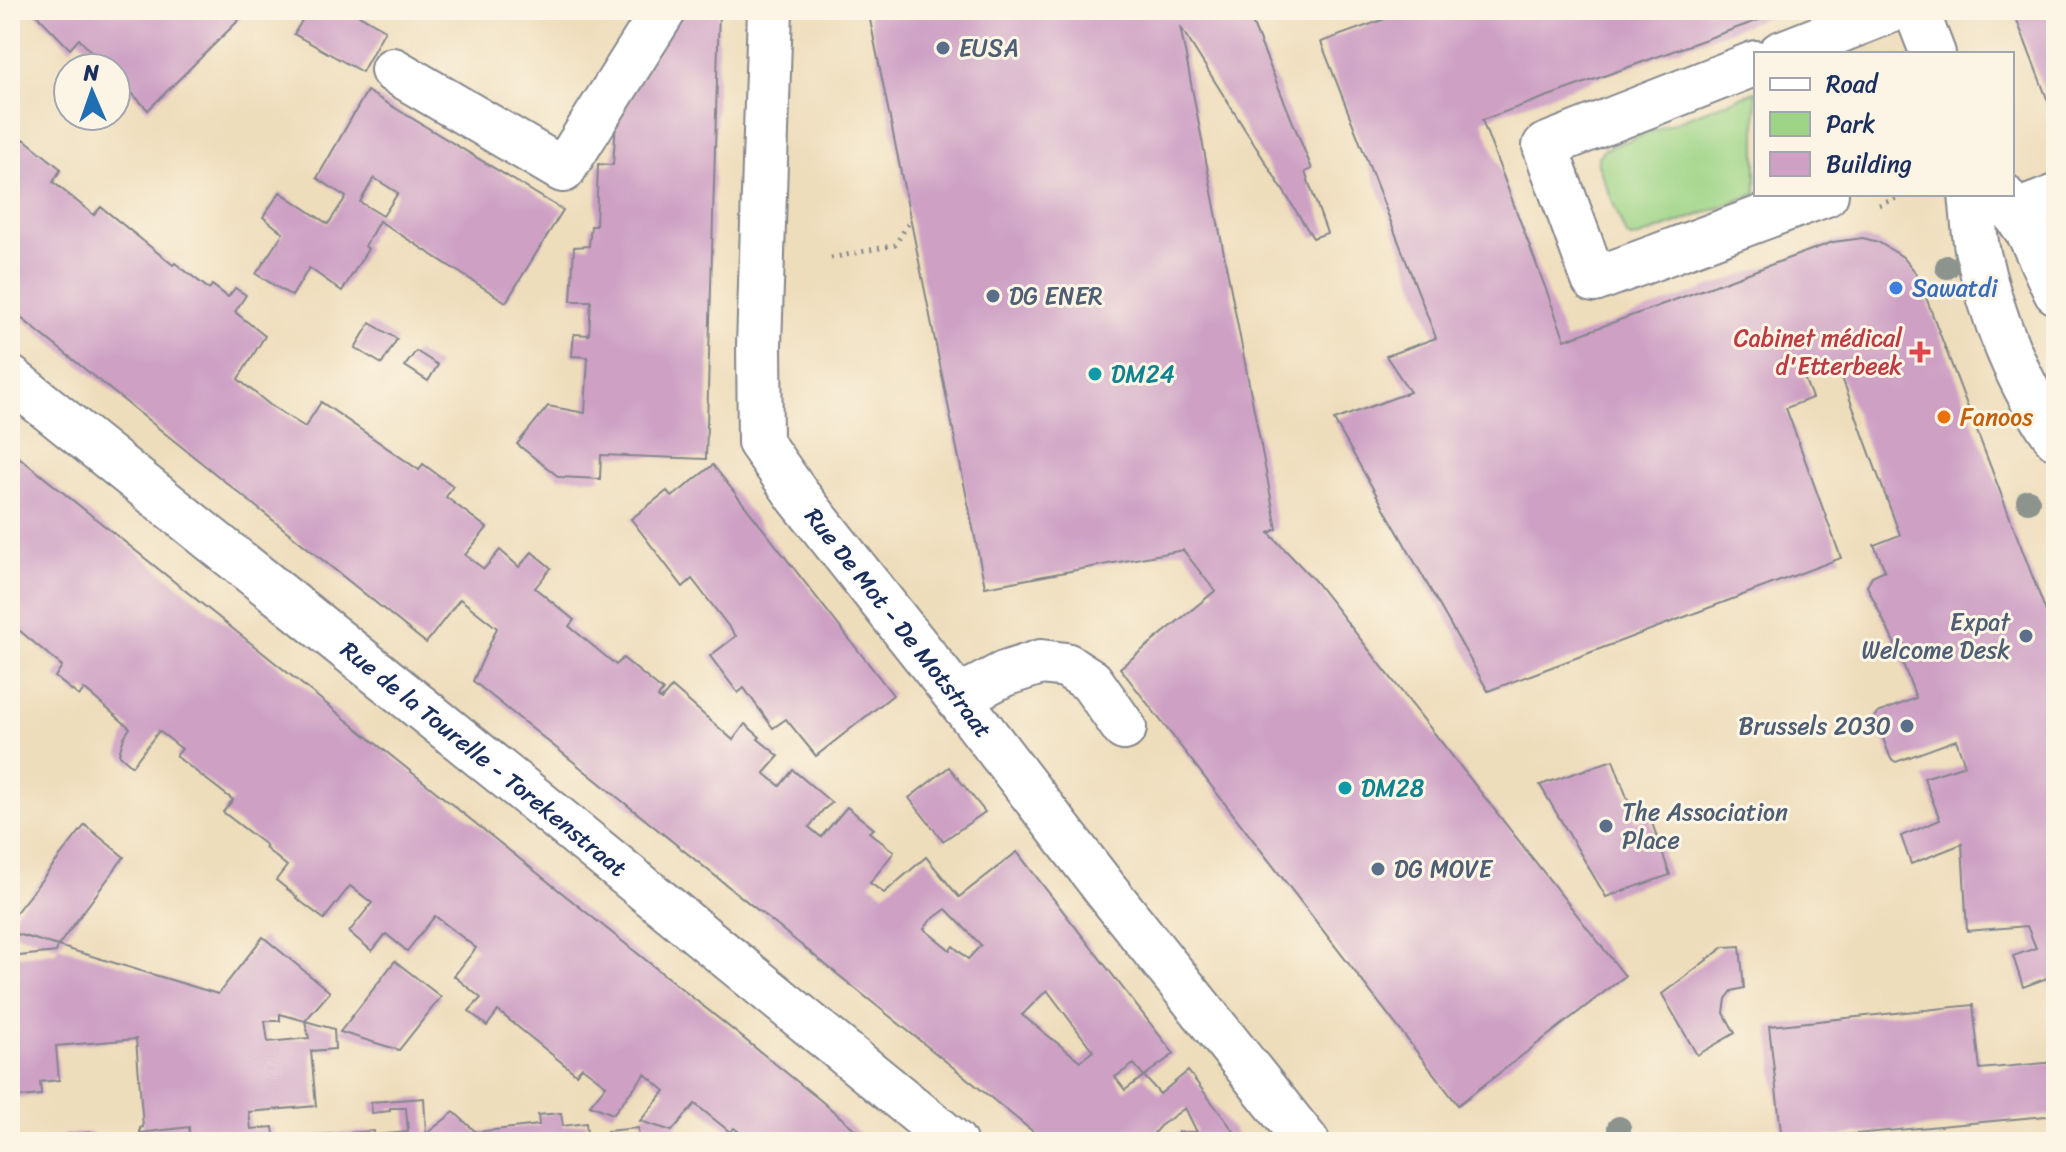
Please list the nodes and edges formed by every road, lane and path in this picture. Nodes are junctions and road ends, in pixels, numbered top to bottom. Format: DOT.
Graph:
graph roads {
  1 [pos="664,10"];
  2 [pos="770,10"];
  3 [pos="1892,10"];
  4 [pos="1916,10"];
  5 [pos="1785,52"];
  6 [pos="1932,52"];
  7 [pos="1754,64"];
  8 [pos="393,70"];
  9 [pos="1821,196"];
  10 [pos="1901,196"];
  11 [pos="1971,196"];
  12 [pos="2056,197"];
  13 [pos="2007,204"];
  14 [pos="1875,206"];
  15 [pos="911,219"];
  16 [pos="831,258"];
  17 [pos="2056,292"];
  18 [pos="10,378"];
  19 [pos="2056,437"];
  20 [pos="958,698"];
  21 [pos="1124,728"];
  22 [pos="954,1142"];
  23 [pos="1307,1142"];
  1 -- 8 [label="street"];
  2 -- 20 [label="street, Rue De Mot - De Motstraat"];
  3 -- 5 [label="street"];
  4 -- 6 [label="street"];
  7 -- 9 [label="street"];
  10 -- 14 [label="path"];
  11 -- 19 [label="street"];
  12 -- 13 [label="street"];
  13 -- 17 [label="street"];
  15 -- 16 [label="path"];
  18 -- 22 [label="street, Rue de la Tourelle - Torekenstraat"];
  20 -- 21 [label="street"];
  20 -- 23 [label="street, Rue De Mot - De Motstraat"];
}
